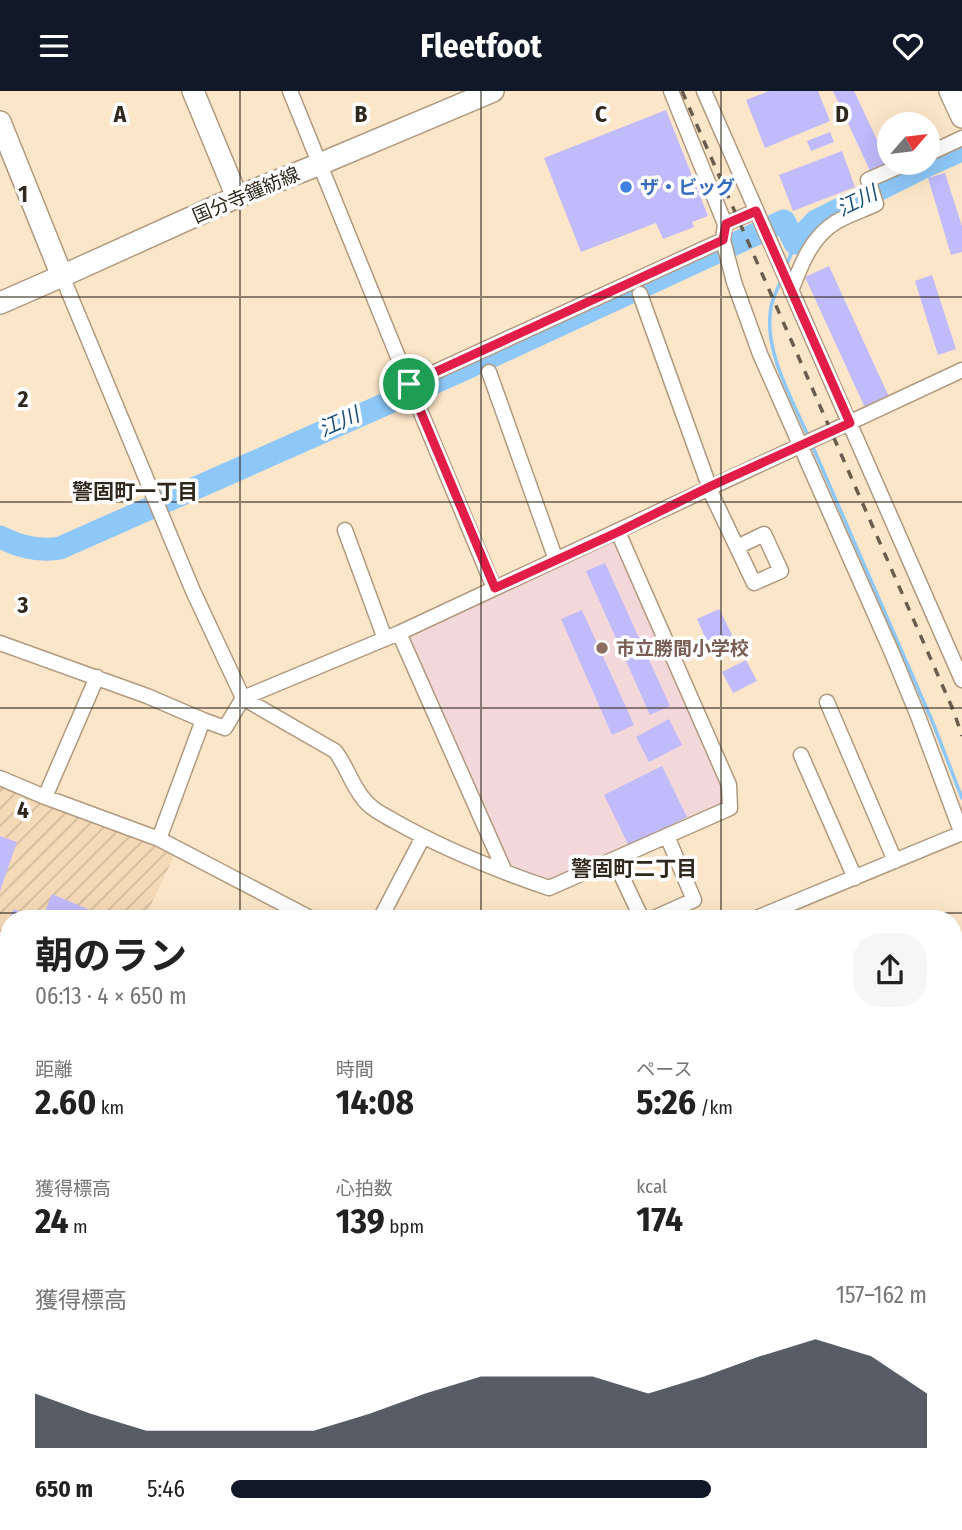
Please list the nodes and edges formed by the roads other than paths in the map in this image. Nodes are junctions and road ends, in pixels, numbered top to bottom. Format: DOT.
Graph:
graph roads {
  1 [pos="193,91"];
  2 [pos="290,91"];
  3 [pos="493,91"];
  4 [pos="671,91"];
  5 [pos="704,91"];
  6 [pos="950,91"];
  7 [pos="962,117"];
  8 [pos="0,122"];
  9 [pos="962,138"];
  10 [pos="940,148"];
  11 [pos="320,164"];
  12 [pos="880,175"];
  13 [pos="237,197"];
  14 [pos="756,211"];
  15 [pos="726,224"];
  16 [pos="723,240"];
  17 [pos="62,276"];
  18 [pos="791,291"];
  19 [pos="640,294"];
  20 [pos="0,303"];
  21 [pos="962,370"];
  22 [pos="489,372"];
  23 [pos="409,384"];
  24 [pos="850,423"];
  25 [pos="801,446"];
  26 [pos="711,486"];
  27 [pos="345,530"];
  28 [pos="618,532"];
  29 [pos="737,547"];
  30 [pos="556,560"];
  31 [pos="495,588"];
  32 [pos="399,633"];
  33 [pos="385,639"];
  34 [pos="0,643"];
  35 [pos="97,677"];
  36 [pos="962,680"];
  37 [pos="243,698"];
  38 [pos="827,702"];
  39 [pos="203,720"];
  40 [pos="801,755"];
  41 [pos="0,778"];
  42 [pos="45,797"];
  43 [pos="962,833"];
  44 [pos="667,836"];
  45 [pos="423,837"];
  46 [pos="159,839"];
  47 [pos="614,860"];
  48 [pos="895,862"];
  49 [pos="505,873"];
  50 [pos="855,878"];
  51 [pos="287,910"];
  52 [pos="385,910"];
  53 [pos="638,910"];
  54 [pos="672,910"];
  55 [pos="776,910"];
  1 -- 13 [label="street"];
  2 -- 11 [label="street"];
  3 -- 11 [label="street, 国分寺鐘紡線"];
  4 -- 15 [label="street"];
  5 -- 14 [label="street"];
  6 -- 7 [label="street"];
  8 -- 17 [label="street"];
  9 -- 10 [label="street"];
  11 -- 13 [label="street, 国分寺鐘紡線"];
  11 -- 23 [label="street"];
  12 -- 18 [label="street"];
  13 -- 17 [label="street, 国分寺鐘紡線"];
  14 -- 15 [label="street"];
  14 -- 18 [label="street"];
  15 -- 16 [label="street"];
  16 -- 23 [label="street"];
  16 -- 25 [label="street"];
  17 -- 20 [label="street, 国分寺鐘紡線"];
  17 -- 37 [label="street"];
  18 -- 24 [label="street"];
  19 -- 26 [label="street"];
  21 -- 24 [label="street"];
  22 -- 30 [label="street"];
  23 -- 31 [label="street"];
  24 -- 25 [label="street"];
  24 -- 36 [label="street"];
  25 -- 26 [label="street"];
  25 -- 43 [label="street"];
  26 -- 28 [label="street"];
  26 -- 29 [label="street"];
  27 -- 33 [label="street"];
  28 -- 30 [label="street"];
  28 -- 44 [label="street"];
  30 -- 31 [label="street"];
  31 -- 32 [label="street"];
  32 -- 33 [label="street"];
  32 -- 49 [label="street"];
  33 -- 37 [label="street"];
  34 -- 35 [label="street"];
  35 -- 39 [label="street"];
  35 -- 42 [label="street"];
  37 -- 39 [label="street"];
  37 -- 45 [label="street"];
  38 -- 48 [label="street"];
  39 -- 46 [label="street"];
  40 -- 50 [label="street"];
  41 -- 42 [label="street"];
  42 -- 46 [label="street"];
  43 -- 48 [label="street"];
  44 -- 47 [label="street"];
  44 -- 54 [label="street"];
  45 -- 49 [label="street"];
  45 -- 52 [label="street"];
  46 -- 51 [label="street"];
  47 -- 49 [label="street"];
  47 -- 53 [label="street"];
  48 -- 50 [label="street"];
  50 -- 55 [label="street"];
}
